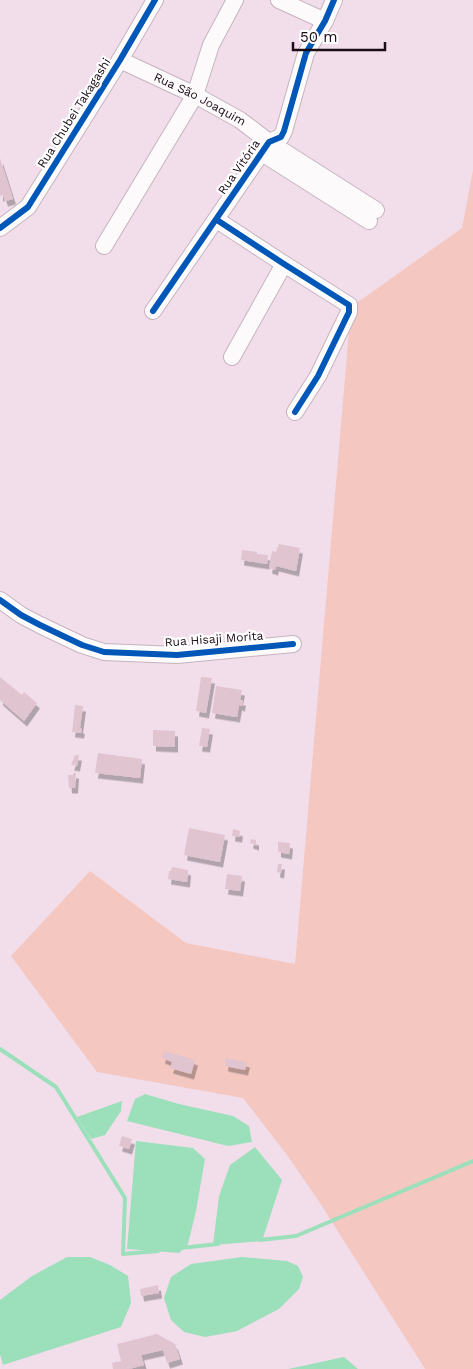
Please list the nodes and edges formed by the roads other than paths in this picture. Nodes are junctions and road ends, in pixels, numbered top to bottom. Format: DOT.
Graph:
graph roads {
  1 [pos="155,0"];
  2 [pos="235,0"];
  3 [pos="279,0"];
  4 [pos="334,0"];
  5 [pos="325,21"];
  6 [pos="120,60"];
  7 [pos="195,95"];
  8 [pos="265,148"];
  9 [pos="372,215"];
  10 [pos="217,220"];
  11 [pos="0,228"];
  12 [pos="104,246"];
  13 [pos="284,264"];
  14 [pos="153,311"];
  15 [pos="232,357"];
  16 [pos="295,412"];
  17 [pos="0,600"];
  18 [pos="293,644"];
  1 -- 6 [label="street, Rua Chubei Takagashi"];
  2 -- 7 [label="street"];
  3 -- 5 [label="street"];
  4 -- 5 [label="street, Rua Vitória"];
  5 -- 8 [label="street, Rua Vitória"];
  6 -- 7 [label="street, Rua São Joaquim"];
  6 -- 11 [label="street, Rua Chubei Takagashi"];
  7 -- 8 [label="street, Rua São Joaquim"];
  7 -- 12 [label="street"];
  8 -- 9 [label="street, Rua São Joaquim"];
  8 -- 10 [label="street, Rua Vitória"];
  10 -- 13 [label="street"];
  10 -- 14 [label="street, Rua Vitória"];
  13 -- 15 [label="street"];
  13 -- 16 [label="street"];
  17 -- 18 [label="street, Rua Hisaji Morita"];
}
